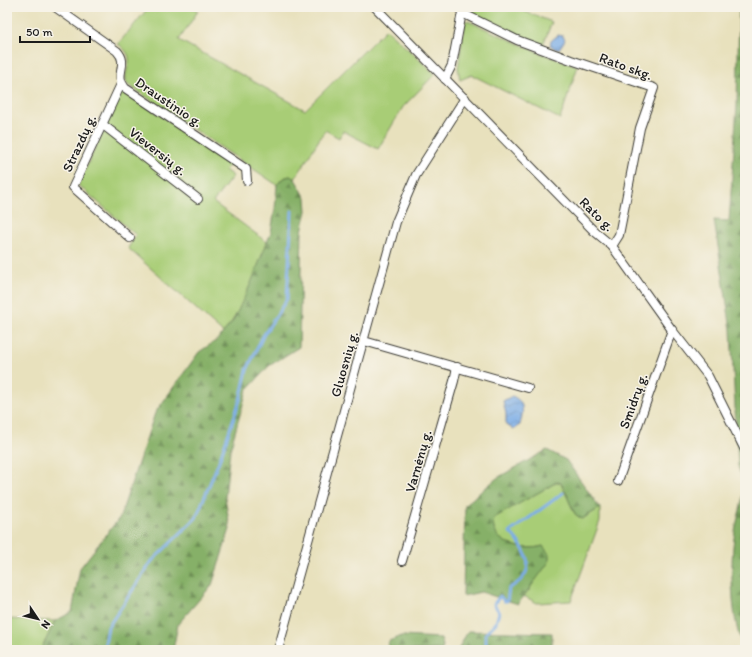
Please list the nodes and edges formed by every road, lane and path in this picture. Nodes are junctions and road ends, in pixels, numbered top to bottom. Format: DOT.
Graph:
graph roads {
  1 [pos="55,7"];
  2 [pos="375,7"];
  3 [pos="462,10"];
  4 [pos="444,79"];
  5 [pos="122,84"];
  6 [pos="465,98"];
  7 [pos="102,124"];
  8 [pos="247,182"];
  9 [pos="198,199"];
  10 [pos="130,238"];
  11 [pos="612,246"];
  12 [pos="672,330"];
  13 [pos="364,341"];
  14 [pos="457,367"];
  15 [pos="528,388"];
  16 [pos="745,450"];
  17 [pos="618,481"];
  18 [pos="402,561"];
  19 [pos="278,650"];
  1 -- 5 [label="street, Draustinio g."];
  2 -- 4 [label="street, Rato g."];
  3 -- 4 [label="street"];
  3 -- 11 [label="street, Rato skg."];
  4 -- 6 [label="street, Rato g."];
  5 -- 7 [label="street, Strazdų g."];
  5 -- 8 [label="street, Draustinio g."];
  6 -- 11 [label="street, Rato g."];
  6 -- 13 [label="street, Gluosnių g."];
  7 -- 9 [label="street, Vieversių g."];
  7 -- 10 [label="street, Strazdų g."];
  11 -- 12 [label="street, Rato g."];
  12 -- 16 [label="street, Rato g."];
  12 -- 17 [label="street, Smidrų g."];
  13 -- 14 [label="street"];
  13 -- 19 [label="street, Gluosnių g."];
  14 -- 15 [label="street"];
  14 -- 18 [label="street, Varnėnų g."];
}
